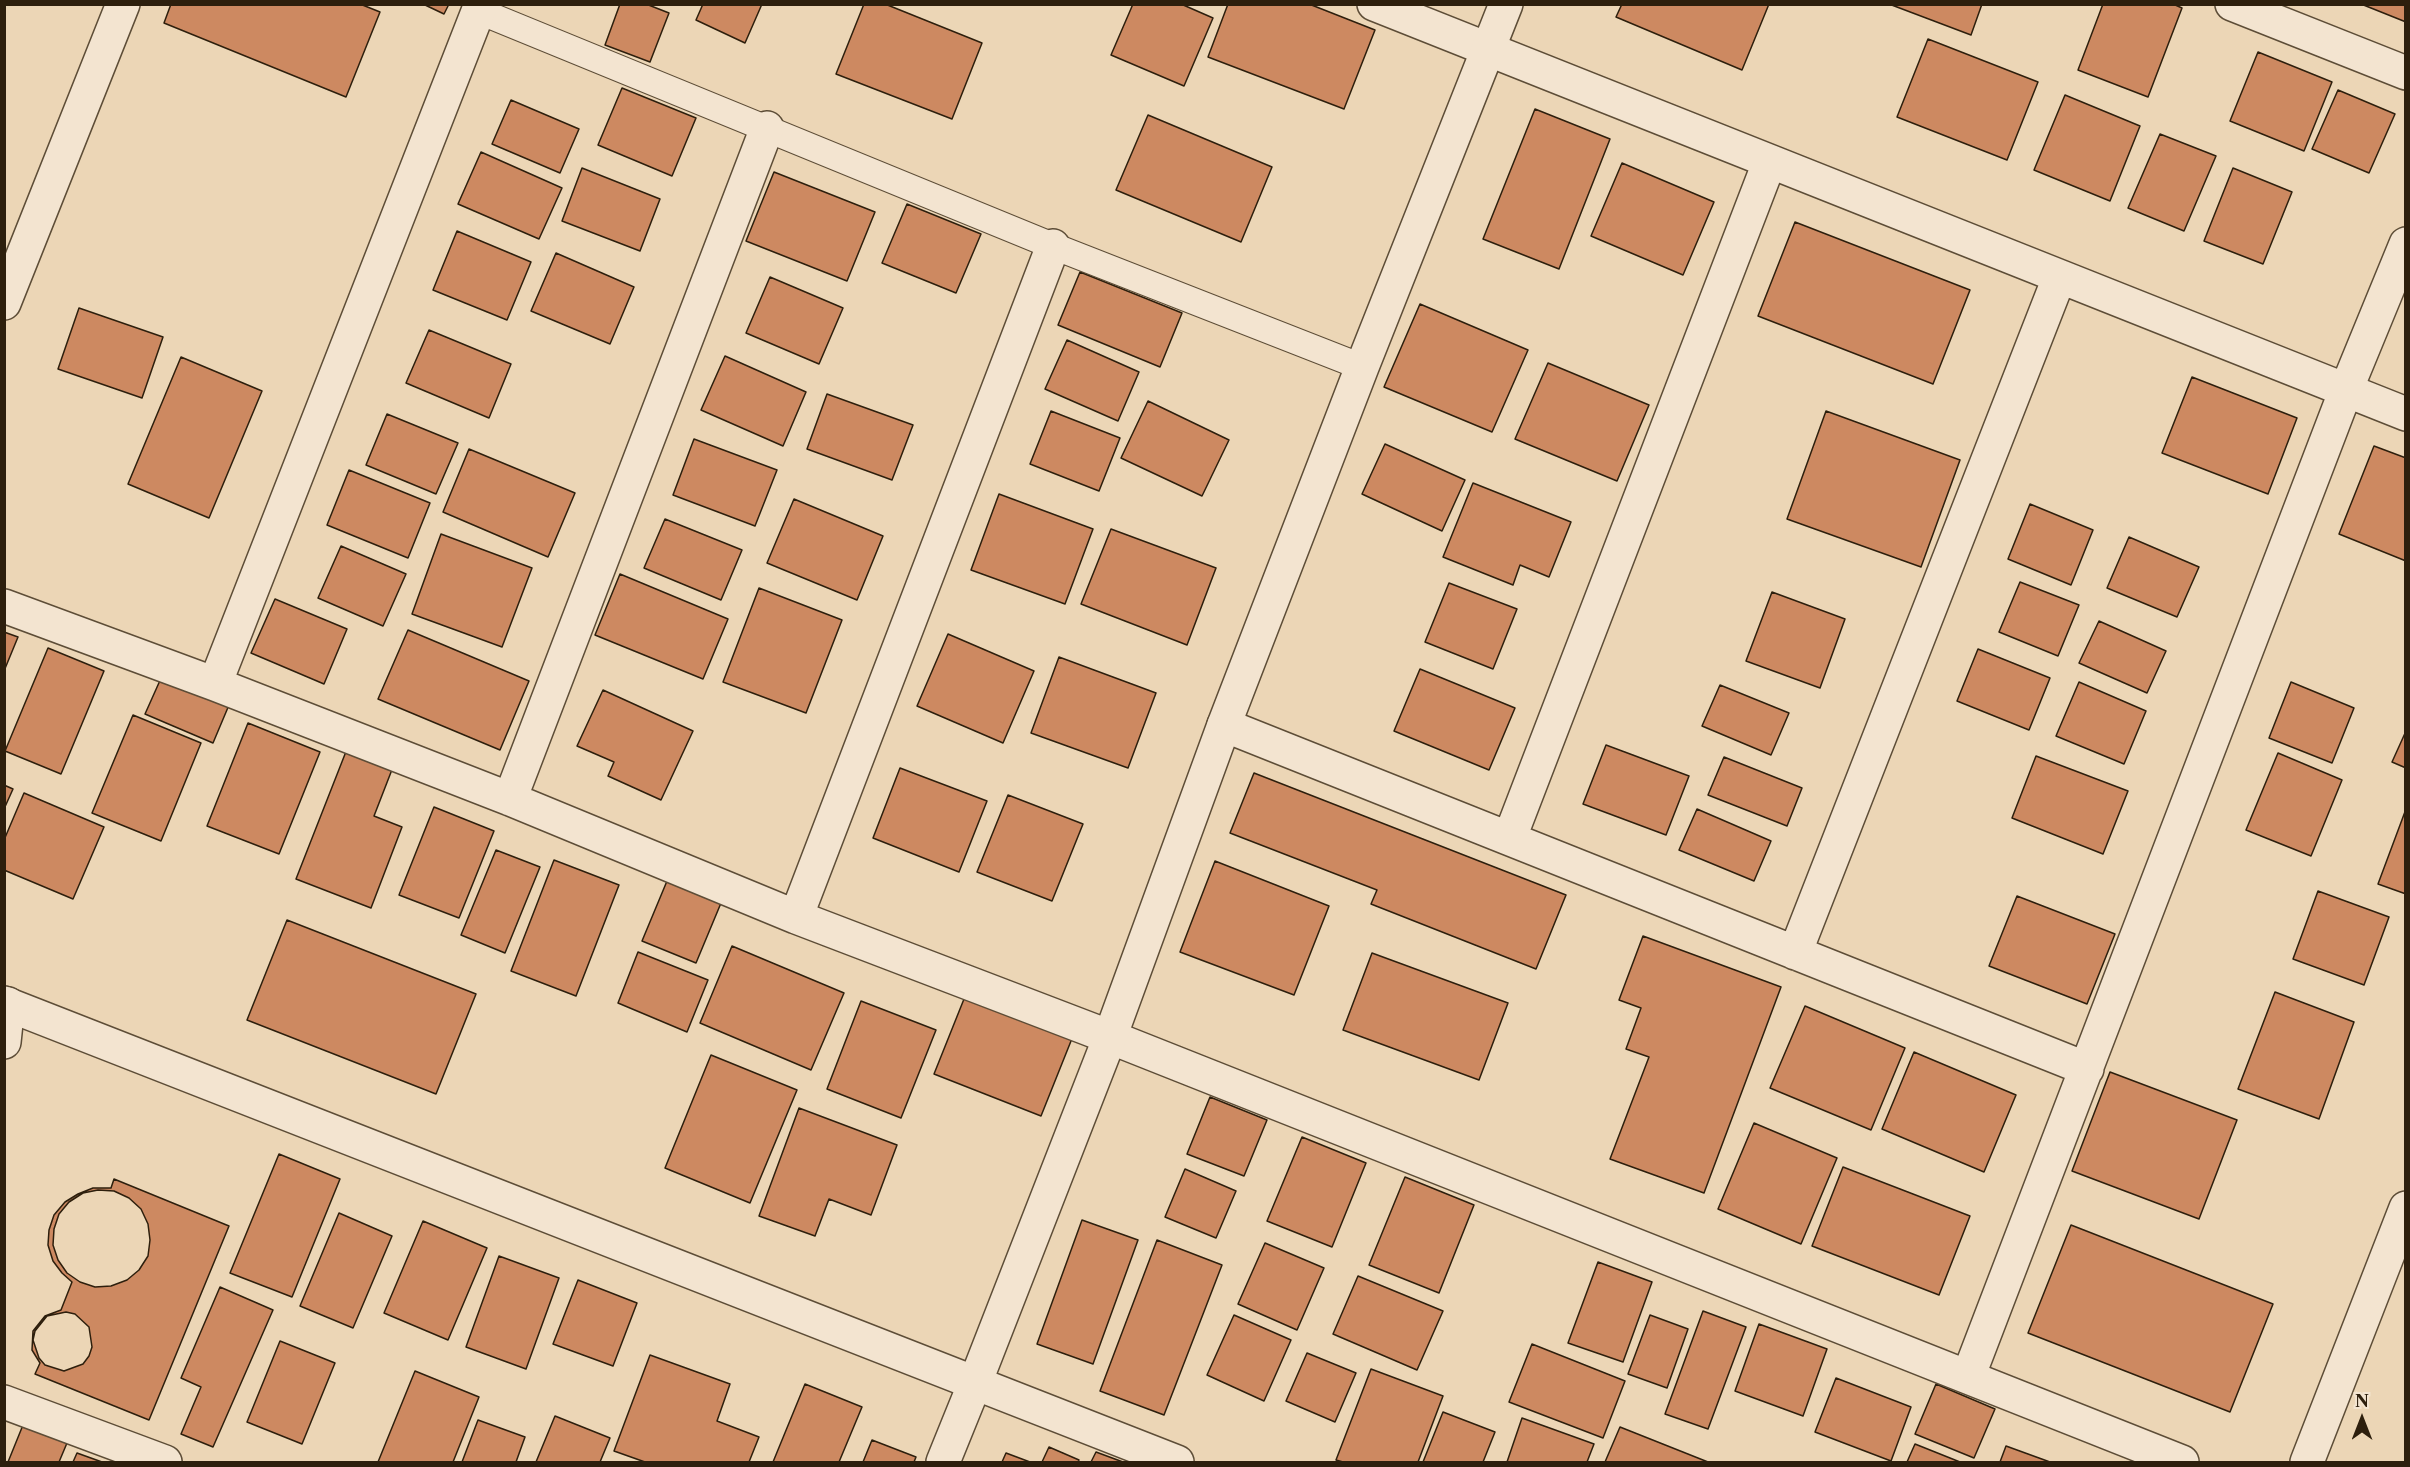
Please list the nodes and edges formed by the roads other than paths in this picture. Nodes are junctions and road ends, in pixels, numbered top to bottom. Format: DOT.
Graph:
graph roads {
  1 [pos="123,4"];
  2 [pos="1374,4"];
  3 [pos="1506,4"];
  4 [pos="2232,4"];
  5 [pos="480,8"];
  6 [pos="1489,49"];
  7 [pos="2406,73"];
  8 [pos="767,128"];
  9 [pos="1769,163"];
  10 [pos="2406,244"];
  11 [pos="1053,246"];
  12 [pos="2060,278"];
  13 [pos="4,303"];
  14 [pos="1362,366"];
  15 [pos="2346,390"];
  16 [pos="2406,414"];
  17 [pos="4,606"];
  18 [pos="215,684"];
  19 [pos="1224,724"];
  20 [pos="510,799"];
  21 [pos="1510,837"];
  22 [pos="796,917"];
  23 [pos="1795,953"];
  24 [pos="6,1004"];
  25 [pos="1110,1037"];
  26 [pos="4,1042"];
  27 [pos="2087,1069"];
  28 [pos="2406,1208"];
  29 [pos="1968,1377"];
  30 [pos="975,1383"];
  31 [pos="4,1402"];
  32 [pos="165,1462"];
  33 [pos="943,1462"];
  34 [pos="1177,1462"];
  35 [pos="2182,1462"];
  36 [pos="2307,1462"];
  1 -- 13 [label="street"];
  2 -- 6 [label="street"];
  3 -- 6 [label="street"];
  4 -- 7 [label="street"];
  5 -- 8 [label="lane"];
  5 -- 18 [label="street"];
  6 -- 9 [label="street"];
  6 -- 14 [label="street"];
  8 -- 11 [label="lane"];
  8 -- 20 [label="street"];
  9 -- 12 [label="street"];
  9 -- 21 [label="street"];
  10 -- 15 [label="street"];
  11 -- 14 [label="lane"];
  11 -- 22 [label="street"];
  12 -- 15 [label="street"];
  12 -- 23 [label="street"];
  14 -- 19 [label="street"];
  15 -- 16 [label="street"];
  15 -- 27 [label="street"];
  17 -- 18 [label="street"];
  18 -- 20 [label="street"];
  19 -- 21 [label="street"];
  19 -- 25 [label="street"];
  20 -- 22 [label="street"];
  21 -- 23 [label="street"];
  22 -- 25 [label="street"];
  23 -- 27 [label="street"];
  24 -- 26 [label="street"];
  24 -- 30 [label="street"];
  25 -- 29 [label="street"];
  25 -- 30 [label="street"];
  27 -- 29 [label="street"];
  28 -- 36 [label="street"];
  29 -- 35 [label="street"];
  30 -- 33 [label="street"];
  30 -- 34 [label="street"];
  31 -- 32 [label="street"];
}
